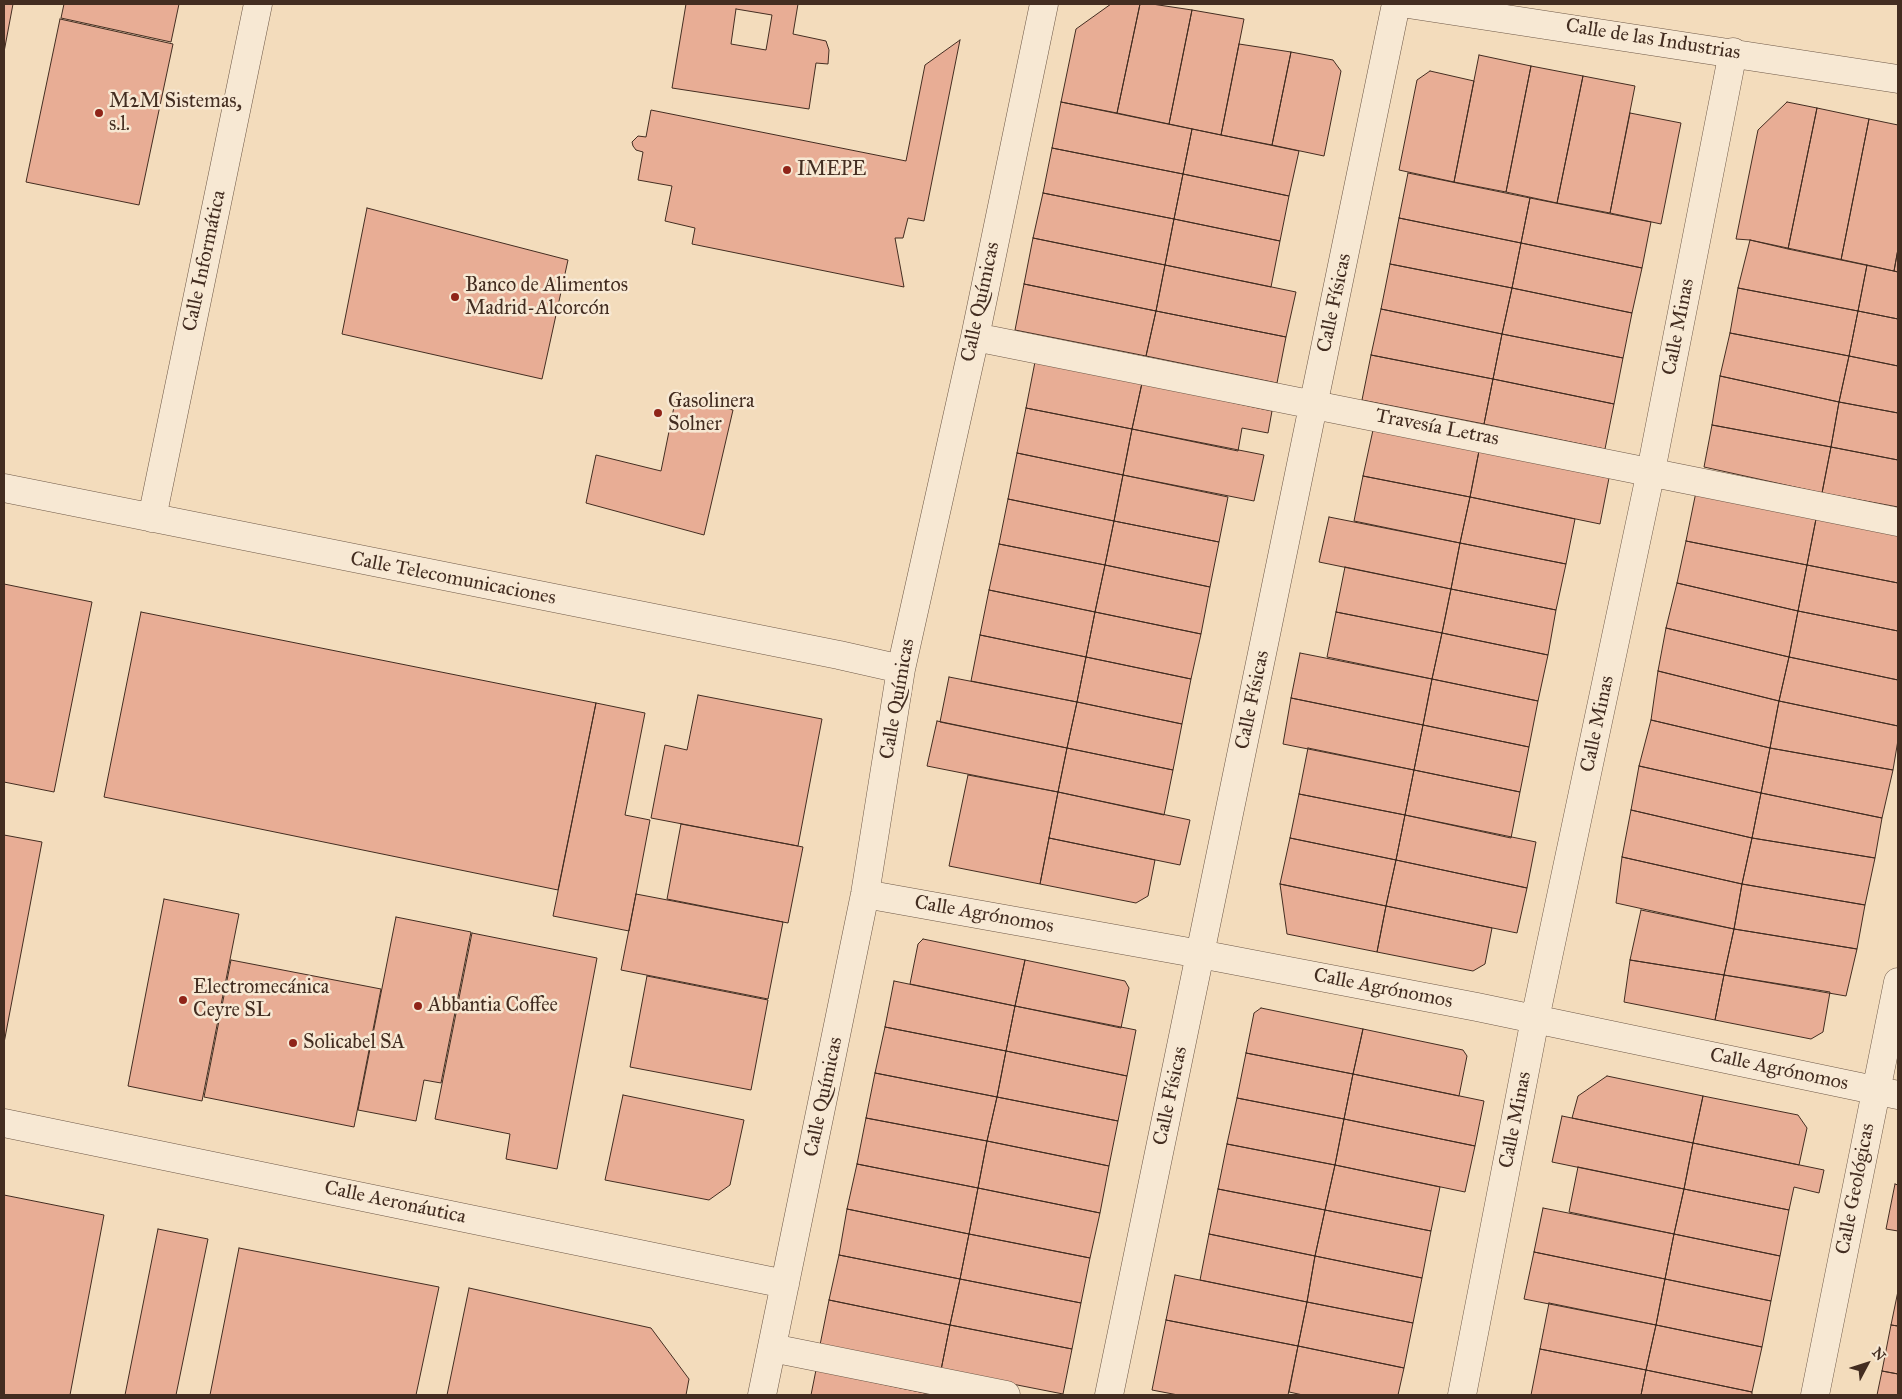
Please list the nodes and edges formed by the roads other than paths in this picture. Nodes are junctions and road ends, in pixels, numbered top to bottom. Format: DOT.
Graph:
graph roads {
  1 [pos="258,4"];
  2 [pos="1044,4"];
  3 [pos="1396,4"];
  4 [pos="1408,4"];
  5 [pos="1733,52"];
  6 [pos="1898,79"];
  7 [pos="975,337"];
  8 [pos="1314,404"];
  9 [pos="1651,471"];
  10 [pos="4,488"];
  11 [pos="152,518"];
  12 [pos="1898,522"];
  13 [pos="902,669"];
  14 [pos="865,894"];
  15 [pos="1200,954"];
  16 [pos="1898,982"];
  17 [pos="1535,1019"];
  18 [pos="1887,1092"];
  19 [pos="4,1123"];
  20 [pos="785,1284"];
  21 [pos="772,1348"];
  22 [pos="762,1395"];
  23 [pos="1006,1395"];
  24 [pos="1109,1395"];
  25 [pos="1462,1395"];
  26 [pos="1815,1395"];
  1 -- 11 [label="street, Calle Informática"];
  2 -- 7 [label="street, Calle Químicas"];
  3 -- 8 [label="street, Calle Físicas"];
  4 -- 5 [label="street, Calle de las Industrias"];
  5 -- 6 [label="street, Calle de las Industrias"];
  5 -- 9 [label="street, Calle Minas"];
  7 -- 8 [label="street, Travesía Letras"];
  7 -- 13 [label="street, Calle Químicas"];
  8 -- 9 [label="street, Travesía Letras"];
  8 -- 15 [label="street, Calle Físicas"];
  9 -- 12 [label="street, Travesía Letras"];
  9 -- 17 [label="street, Calle Minas"];
  10 -- 11 [label="street, Calle Telecomunicaciones"];
  11 -- 13 [label="street, Calle Telecomunicaciones"];
  13 -- 14 [label="street, Calle Químicas"];
  14 -- 15 [label="street, Calle Agrónomos"];
  14 -- 20 [label="street, Calle Químicas"];
  15 -- 17 [label="street, Calle Agrónomos"];
  15 -- 24 [label="street, Calle Físicas"];
  16 -- 18 [label="street, Calle Geológicas"];
  17 -- 18 [label="street, Calle Agrónomos"];
  17 -- 25 [label="street, Calle Minas"];
  18 -- 26 [label="street, Calle Geológicas"];
  19 -- 20 [label="street, Calle Aeronáutica"];
  20 -- 21 [label="street, Calle Químicas"];
  21 -- 22 [label="street, Calle Químicas"];
  21 -- 23 [label="street"];
}
